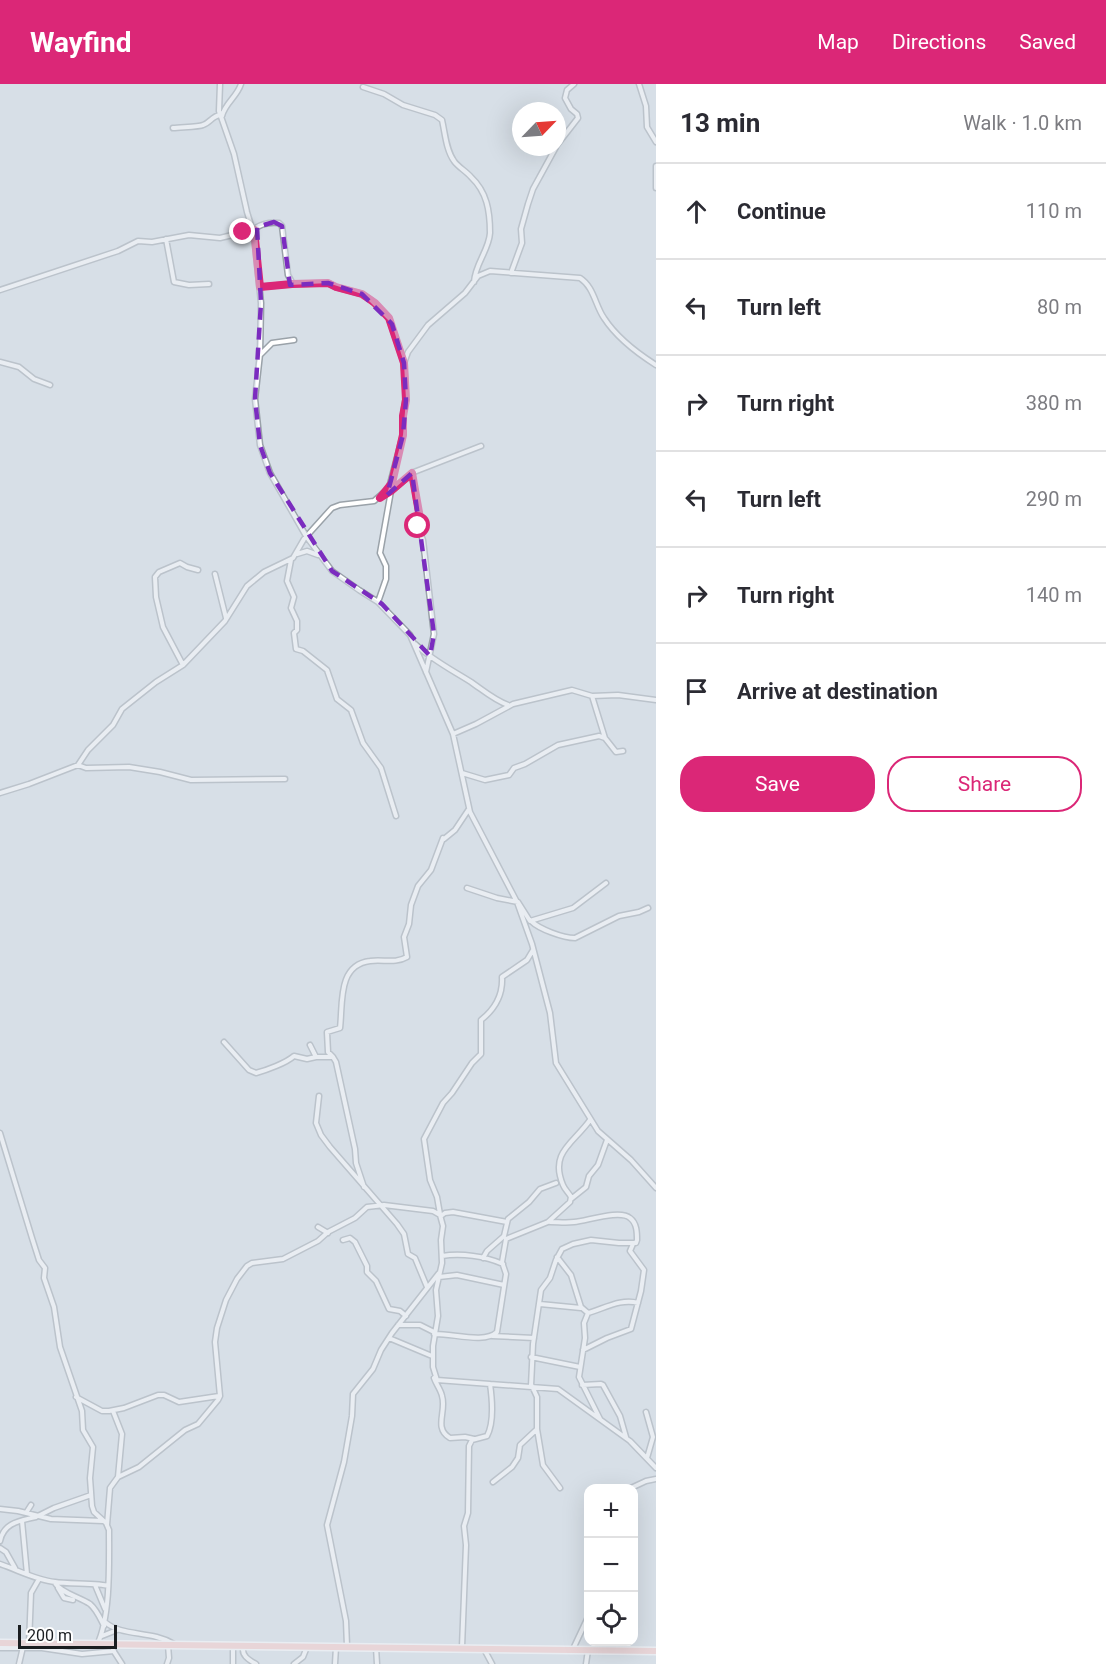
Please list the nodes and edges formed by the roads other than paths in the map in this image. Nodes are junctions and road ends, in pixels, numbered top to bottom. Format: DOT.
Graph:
graph roads {
  1 [pos="220,84"];
  2 [pos="241,84"];
  3 [pos="574,84"];
  4 [pos="639,84"];
  5 [pos="363,87"];
  6 [pos="221,117"];
  7 [pos="174,128"];
  8 [pos="566,133"];
  9 [pos="656,142"];
  10 [pos="551,156"];
  11 [pos="656,166"];
  12 [pos="656,188"];
  13 [pos="254,230"];
  14 [pos="166,238"];
  15 [pos="511,273"];
  16 [pos="474,282"];
  17 [pos="209,284"];
  18 [pos="292,284"];
  19 [pos="260,287"];
  20 [pos="0,290"];
  21 [pos="294,340"];
  22 [pos="260,354"];
  23 [pos="0,362"];
  24 [pos="404,363"];
  25 [pos="656,365"];
  26 [pos="50,385"];
  27 [pos="481,446"];
  28 [pos="412,473"];
  29 [pos="391,491"];
  30 [pos="380,498"];
  31 [pos="306,536"];
  32 [pos="296,554"];
  33 [pos="320,556"];
  34 [pos="291,560"];
  35 [pos="198,570"];
  36 [pos="215,574"];
  37 [pos="378,602"];
  38 [pos="227,619"];
  39 [pos="414,644"];
  40 [pos="430,656"];
  41 [pos="183,665"];
  42 [pos="426,673"];
  43 [pos="592,696"];
  44 [pos="656,700"];
  45 [pos="508,705"];
  46 [pos="601,726"];
  47 [pos="453,734"];
  48 [pos="597,736"];
  49 [pos="605,738"];
  50 [pos="623,751"];
  51 [pos="78,765"];
  52 [pos="462,773"];
  53 [pos="285,779"];
  54 [pos="0,793"];
  55 [pos="469,809"];
  56 [pos="396,816"];
  57 [pos="606,883"];
  58 [pos="467,888"];
  59 [pos="517,902"];
  60 [pos="648,908"];
  61 [pos="530,921"];
  62 [pos="533,950"];
  63 [pos="224,1042"];
  64 [pos="310,1045"];
  65 [pos="316,1057"];
  66 [pos="333,1057"];
  67 [pos="318,1096"];
  68 [pos="590,1120"];
  69 [pos="0,1133"];
  70 [pos="607,1139"];
  71 [pos="556,1183"];
  72 [pos="364,1186"];
  73 [pos="656,1188"];
  74 [pos="571,1200"];
  75 [pos="381,1205"];
  76 [pos="440,1216"];
  77 [pos="507,1222"];
  78 [pos="548,1222"];
  79 [pos="318,1227"];
  80 [pos="328,1233"];
  81 [pos="343,1240"];
  82 [pos="633,1243"];
  83 [pos="442,1256"];
  84 [pos="557,1257"];
  85 [pos="483,1258"];
  86 [pos="503,1264"];
  87 [pos="440,1272"];
  88 [pos="439,1277"];
  89 [pos="504,1285"];
  90 [pos="427,1288"];
  91 [pos="638,1303"];
  92 [pos="540,1304"];
  93 [pos="582,1308"];
  94 [pos="588,1313"];
  95 [pos="406,1316"];
  96 [pos="398,1325"];
  97 [pos="434,1333"];
  98 [pos="492,1336"];
  99 [pos="389,1338"];
  100 [pos="534,1338"];
  101 [pos="583,1350"];
  102 [pos="432,1357"];
  103 [pos="531,1357"];
  104 [pos="580,1367"];
  105 [pos="434,1374"];
  106 [pos="490,1384"];
  107 [pos="582,1384"];
  108 [pos="532,1386"];
  109 [pos="220,1396"];
  110 [pos="76,1397"];
  111 [pos="113,1411"];
  112 [pos="646,1412"];
  113 [pos="600,1420"];
  114 [pos="537,1429"];
  115 [pos="626,1437"];
  116 [pos="475,1439"];
  117 [pos="647,1458"];
  118 [pos="656,1468"];
  119 [pos="118,1477"];
  120 [pos="656,1479"];
  121 [pos="493,1482"];
  122 [pos="638,1485"];
  123 [pos="560,1488"];
  124 [pos="91,1495"];
  125 [pos="31,1505"];
  126 [pos="0,1509"];
  127 [pos="26,1513"];
  128 [pos="37,1517"];
  129 [pos="22,1521"];
  130 [pos="103,1521"];
  131 [pos="107,1525"];
  132 [pos="1,1536"];
  133 [pos="0,1548"];
  134 [pos="0,1564"];
  135 [pos="16,1569"];
  136 [pos="27,1574"];
  137 [pos="39,1579"];
  138 [pos="55,1582"];
  139 [pos="95,1585"];
  140 [pos="108,1586"];
  141 [pos="58,1587"];
  142 [pos="73,1600"];
  143 [pos="105,1610"];
  144 [pos="104,1624"];
  145 [pos="584,1626"];
  146 [pos="118,1630"];
  147 [pos="101,1637"];
  148 [pos="0,1645"];
  149 [pos="26,1645"];
  150 [pos="97,1645"];
  151 [pos="108,1645"];
  152 [pos="172,1645"];
  153 [pos="233,1646"];
  154 [pos="244,1646"];
  155 [pos="308,1646"];
  156 [pos="336,1646"];
  157 [pos="346,1646"];
  158 [pos="376,1646"];
  159 [pos="462,1647"];
  160 [pos="484,1648"];
  161 [pos="573,1649"];
  162 [pos="588,1649"];
  163 [pos="656,1650"];
  164 [pos="114,1651"];
  165 [pos="19,1664"];
  166 [pos="122,1664"];
  167 [pos="166,1664"];
  168 [pos="233,1664"];
  169 [pos="256,1664"];
  170 [pos="294,1664"];
  171 [pos="335,1664"];
  172 [pos="377,1664"];
  173 [pos="492,1664"];
  174 [pos="586,1664"];
  1 -- 6 [label="street"];
  2 -- 6 [label="street"];
  3 -- 8 [label="street"];
  4 -- 9 [label="street"];
  5 -- 16 [label="street"];
  6 -- 7 [label="street"];
  6 -- 13 [label="street"];
  10 -- 15 [label="street"];
  11 -- 12 [label="street"];
  13 -- 14 [label="street"];
  13 -- 18 [label="street"];
  13 -- 19 [label="street"];
  14 -- 17 [label="street"];
  14 -- 20 [label="street"];
  15 -- 16 [label="street"];
  15 -- 25 [label="street"];
  16 -- 24 [label="street"];
  18 -- 19 [label="street"];
  18 -- 24 [label="street"];
  19 -- 22 [label="street"];
  21 -- 22 [label="street"];
  22 -- 31 [label="street"];
  23 -- 26 [label="street"];
  24 -- 30 [label="street"];
  27 -- 28 [label="street"];
  28 -- 29 [label="street"];
  28 -- 40 [label="street"];
  29 -- 30 [label="street"];
  29 -- 37 [label="street"];
  30 -- 31 [label="street"];
  31 -- 32 [label="street"];
  31 -- 33 [label="street"];
  32 -- 33 [label="street"];
  32 -- 34 [label="street"];
  33 -- 37 [label="street"];
  34 -- 38 [label="street"];
  34 -- 56 [label="street"];
  35 -- 41 [label="street"];
  36 -- 38 [label="street"];
  37 -- 39 [label="street"];
  38 -- 41 [label="street"];
  39 -- 40 [label="street"];
  39 -- 42 [label="street"];
  40 -- 42 [label="street"];
  40 -- 45 [label="street"];
  41 -- 51 [label="street"];
  42 -- 47 [label="street"];
  43 -- 44 [label="street"];
  43 -- 45 [label="street"];
  43 -- 46 [label="street"];
  45 -- 47 [label="street"];
  46 -- 48 [label="street"];
  46 -- 49 [label="street"];
  47 -- 52 [label="street"];
  48 -- 49 [label="street"];
  48 -- 52 [label="street"];
  49 -- 50 [label="street"];
  51 -- 53 [label="street"];
  51 -- 54 [label="street"];
  52 -- 55 [label="street"];
  55 -- 59 [label="street"];
  55 -- 66 [label="street"];
  57 -- 61 [label="street"];
  58 -- 59 [label="street"];
  59 -- 61 [label="street"];
  59 -- 62 [label="street"];
  60 -- 61 [label="street"];
  62 -- 68 [label="street"];
  62 -- 76 [label="street"];
  63 -- 65 [label="street"];
  64 -- 65 [label="street"];
  65 -- 66 [label="street"];
  66 -- 72 [label="street"];
  67 -- 72 [label="street"];
  68 -- 70 [label="street"];
  68 -- 74 [label="street"];
  69 -- 110 [label="street"];
  70 -- 73 [label="street"];
  70 -- 74 [label="street"];
  71 -- 77 [label="street"];
  72 -- 75 [label="street"];
  74 -- 78 [label="street"];
  75 -- 76 [label="street"];
  75 -- 80 [label="street"];
  75 -- 90 [label="street"];
  76 -- 77 [label="street"];
  76 -- 83 [label="street"];
  77 -- 85 [label="street"];
  78 -- 82 [label="street"];
  78 -- 86 [label="street"];
  79 -- 80 [label="street"];
  80 -- 109 [label="street"];
  81 -- 95 [label="street"];
  82 -- 84 [label="street"];
  82 -- 91 [label="street"];
  83 -- 85 [label="street"];
  83 -- 87 [label="street"];
  84 -- 92 [label="street"];
  84 -- 93 [label="street"];
  85 -- 86 [label="street"];
  86 -- 89 [label="street"];
  87 -- 88 [label="street"];
  87 -- 90 [label="street"];
  88 -- 89 [label="street"];
  88 -- 97 [label="street"];
  89 -- 98 [label="street"];
  90 -- 95 [label="street"];
  91 -- 94 [label="street"];
  91 -- 101 [label="street"];
  92 -- 93 [label="street"];
  92 -- 100 [label="street"];
  93 -- 94 [label="street"];
  94 -- 101 [label="street"];
  95 -- 96 [label="street"];
  96 -- 97 [label="street"];
  96 -- 99 [label="street"];
  97 -- 98 [label="street"];
  97 -- 102 [label="street"];
  98 -- 100 [label="street"];
  99 -- 102 [label="street"];
  99 -- 157 [label="street"];
  100 -- 103 [label="street"];
  101 -- 104 [label="street"];
  102 -- 105 [label="street"];
  103 -- 104 [label="street"];
  103 -- 108 [label="street"];
  104 -- 107 [label="street"];
  105 -- 106 [label="street"];
  105 -- 116 [label="street"];
  106 -- 108 [label="street"];
  106 -- 116 [label="street"];
  107 -- 113 [label="street"];
  107 -- 115 [label="street"];
  108 -- 113 [label="street"];
  108 -- 114 [label="street"];
  109 -- 111 [label="street"];
  109 -- 119 [label="street"];
  110 -- 111 [label="street"];
  110 -- 124 [label="street"];
  111 -- 119 [label="street"];
  112 -- 117 [label="street"];
  113 -- 115 [label="street"];
  114 -- 121 [label="street"];
  114 -- 123 [label="street"];
  115 -- 117 [label="street"];
  116 -- 159 [label="street"];
  117 -- 118 [label="street"];
  119 -- 131 [label="street"];
  120 -- 122 [label="street"];
  124 -- 128 [label="street"];
  124 -- 130 [label="street"];
  125 -- 127 [label="street"];
  126 -- 127 [label="street"];
  127 -- 128 [label="street"];
  128 -- 129 [label="street"];
  128 -- 130 [label="street"];
  129 -- 132 [label="street"];
  129 -- 136 [label="street"];
  130 -- 131 [label="street"];
  131 -- 140 [label="street"];
  133 -- 135 [label="street"];
  134 -- 135 [label="street"];
  135 -- 136 [label="street"];
  136 -- 137 [label="street"];
  137 -- 138 [label="street"];
  137 -- 149 [label="street"];
  138 -- 139 [label="street"];
  138 -- 141 [label="street"];
  139 -- 140 [label="street"];
  139 -- 143 [label="street"];
  140 -- 143 [label="street"];
  141 -- 142 [label="street"];
  141 -- 144 [label="street"];
  143 -- 144 [label="street"];
  144 -- 146 [label="street"];
  144 -- 147 [label="street"];
  145 -- 161 [label="street"];
  146 -- 147 [label="street"];
  146 -- 152 [label="street"];
  147 -- 150 [label="street"];
  148 -- 149 [label="main road"];
  149 -- 150 [label="main road"];
  149 -- 164 [label="street"];
  149 -- 165 [label="street"];
  150 -- 151 [label="main road"];
  151 -- 152 [label="main road"];
  151 -- 164 [label="street"];
  152 -- 153 [label="main road"];
  152 -- 167 [label="street"];
  153 -- 154 [label="main road"];
  153 -- 168 [label="street"];
  154 -- 155 [label="main road"];
  154 -- 169 [label="street"];
  155 -- 156 [label="main road"];
  155 -- 170 [label="street"];
  156 -- 157 [label="main road"];
  156 -- 171 [label="street"];
  157 -- 158 [label="main road"];
  158 -- 159 [label="main road"];
  158 -- 172 [label="street"];
  159 -- 160 [label="main road"];
  160 -- 161 [label="main road"];
  160 -- 173 [label="street"];
  161 -- 162 [label="main road"];
  162 -- 163 [label="main road"];
  162 -- 174 [label="street"];
  164 -- 166 [label="street"];
}
